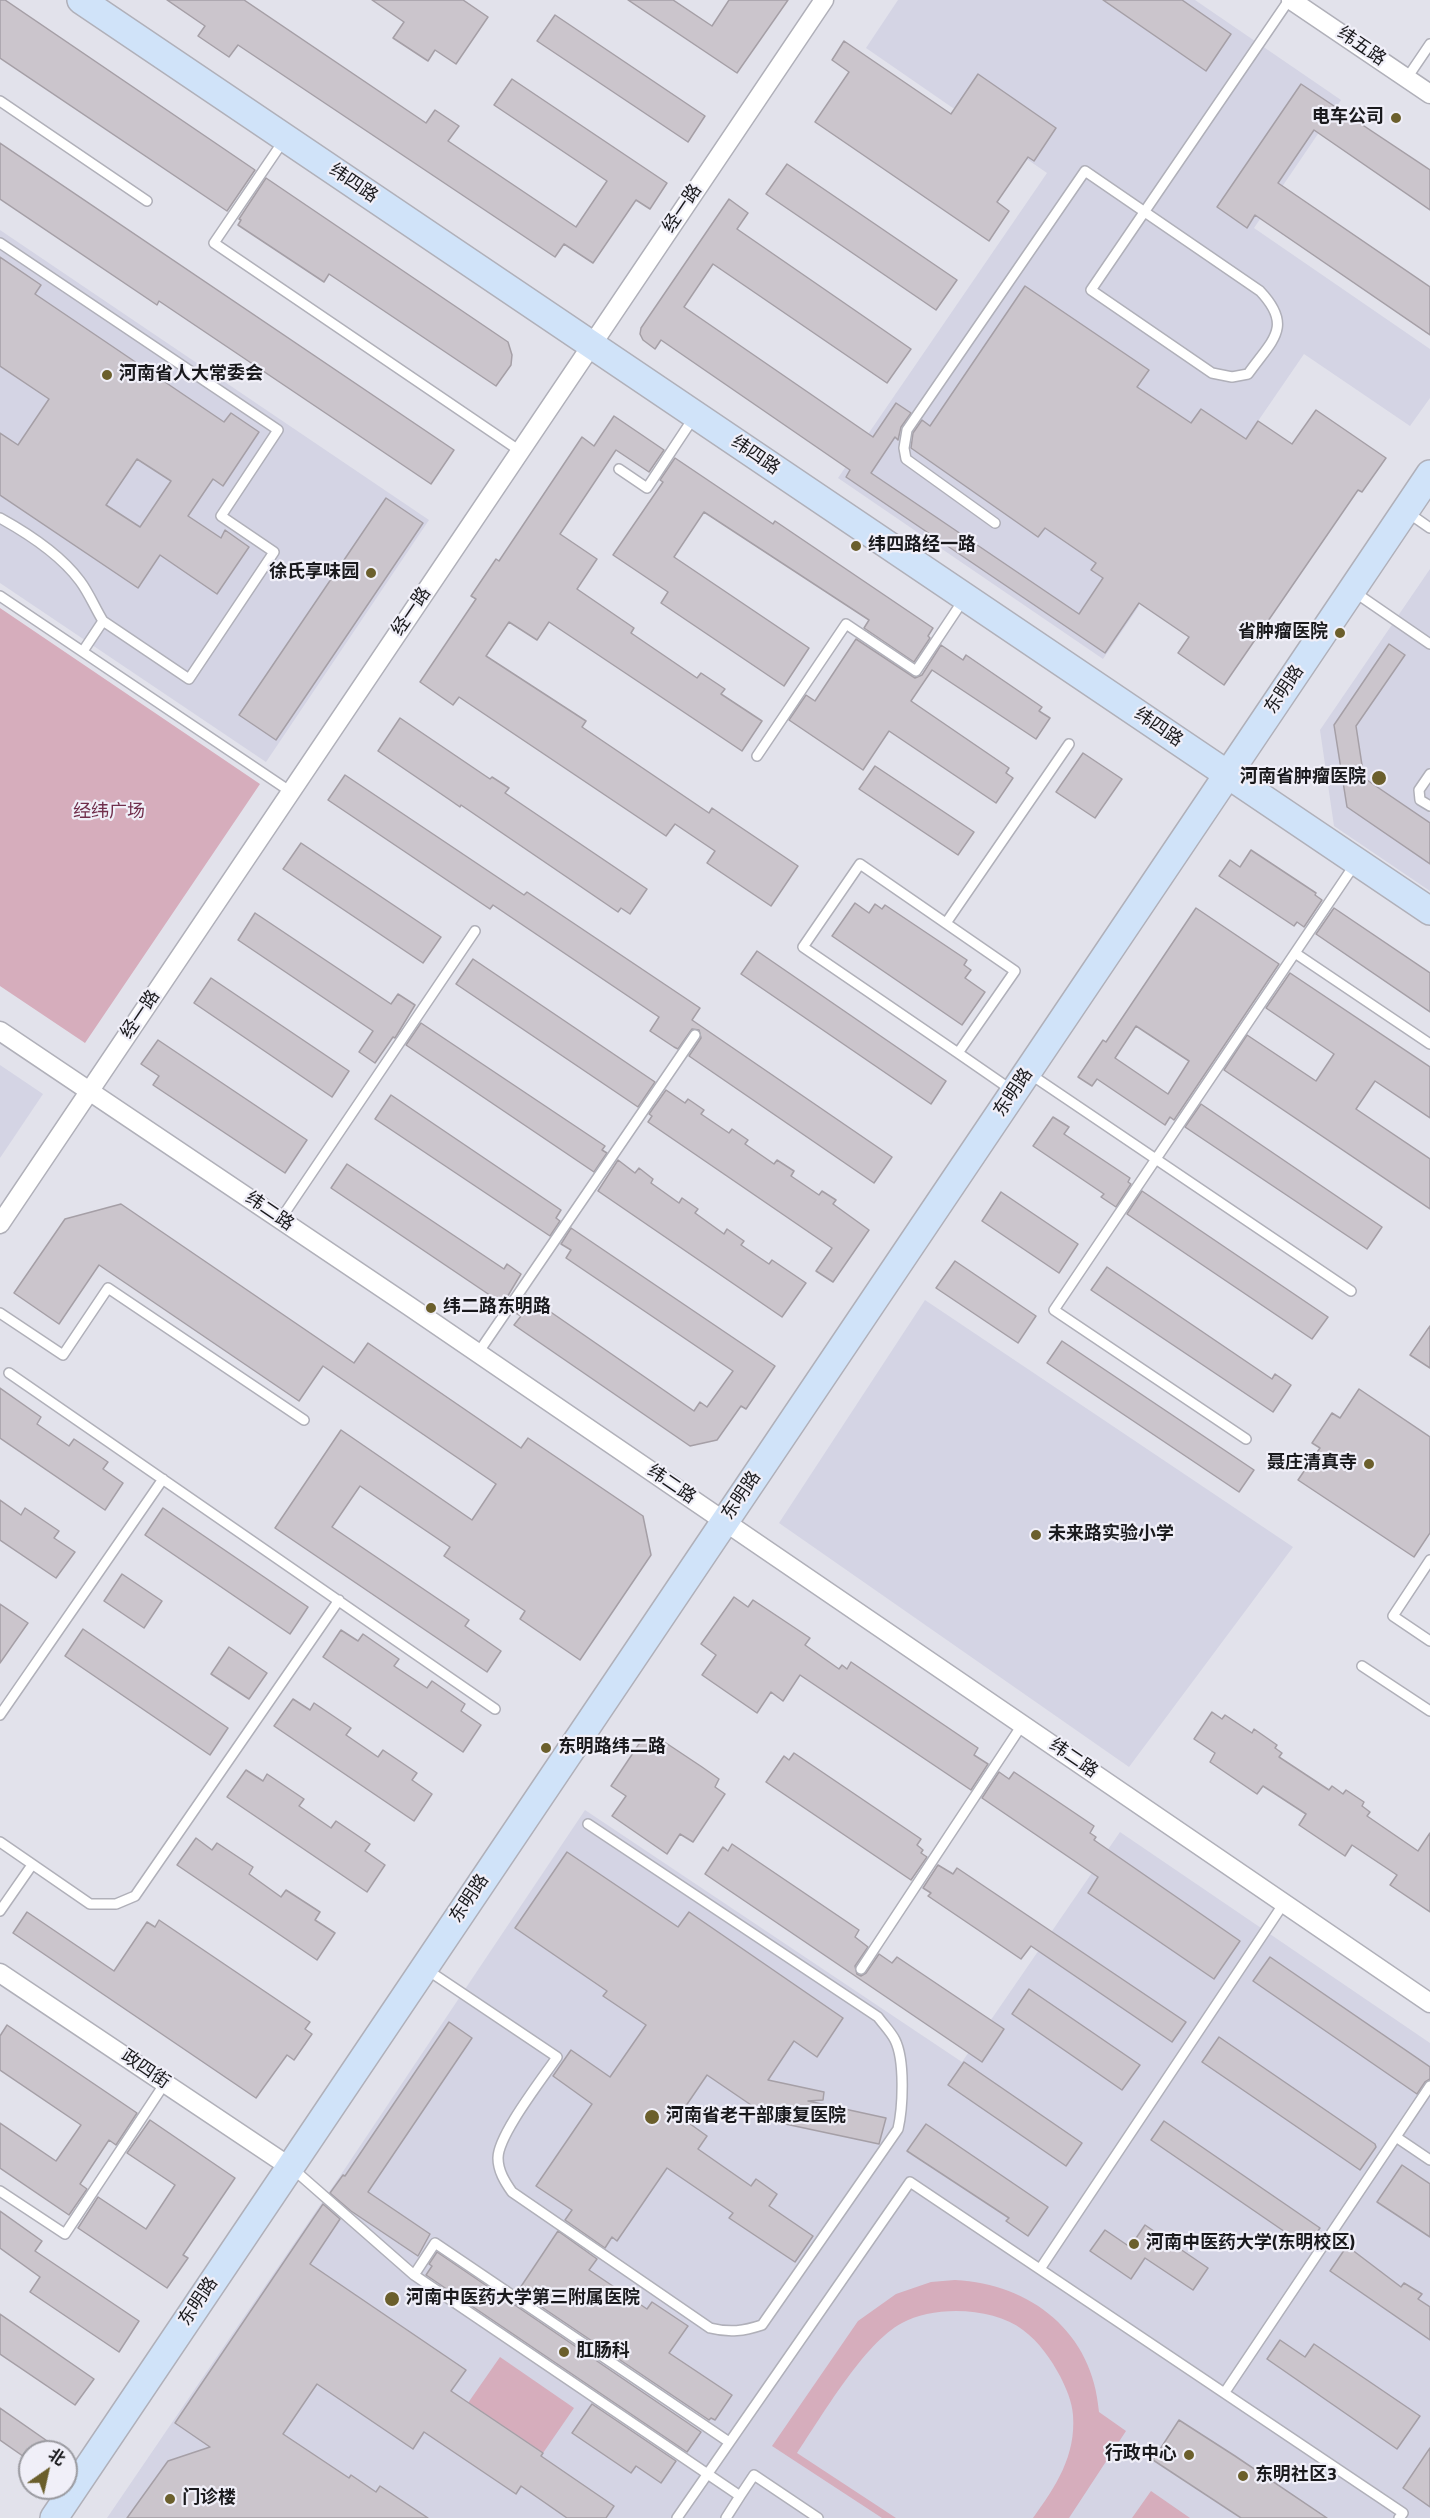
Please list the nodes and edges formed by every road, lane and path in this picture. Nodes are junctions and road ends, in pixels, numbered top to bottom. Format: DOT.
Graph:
graph roads {
  1 [pos="81,0"];
  2 [pos="824,0"];
  3 [pos="1290,0"];
  4 [pos="1430,44"];
  5 [pos="1407,78"];
  6 [pos="1430,94"];
  7 [pos="0,101"];
  8 [pos="285,138"];
  9 [pos="147,201"];
  10 [pos="1144,212"];
  11 [pos="0,243"];
  12 [pos="592,345"];
  13 [pos="695,415"];
  14 [pos="520,452"];
  15 [pos="619,469"];
  16 [pos="1430,474"];
  17 [pos="1406,511"];
  18 [pos="0,518"];
  19 [pos="995,523"];
  20 [pos="1430,528"];
  21 [pos="1353,590"];
  22 [pos="0,596"];
  23 [pos="966,597"];
  24 [pos="103,621"];
  25 [pos="1430,644"];
  26 [pos="82,651"];
  27 [pos="1069,744"];
  28 [pos="757,756"];
  29 [pos="1430,774"];
  30 [pos="1228,775"];
  31 [pos="291,792"];
  32 [pos="1430,806"];
  33 [pos="1357,862"];
  34 [pos="1430,911"];
  35 [pos="946,923"];
  36 [pos="475,931"];
  37 [pos="1295,953"];
  38 [pos="0,1031"];
  39 [pos="695,1035"];
  40 [pos="1430,1044"];
  41 [pos="958,1053"];
  42 [pos="1021,1082"];
  43 [pos="90,1091"];
  44 [pos="1156,1159"];
  45 [pos="280,1220"];
  46 [pos="0,1224"];
  47 [pos="1351,1291"];
  48 [pos="0,1313"];
  49 [pos="478,1353"];
  50 [pos="9,1373"];
  51 [pos="304,1420"];
  52 [pos="1246,1439"];
  53 [pos="163,1479"];
  54 [pos="725,1522"];
  55 [pos="1430,1560"];
  56 [pos="339,1600"];
  57 [pos="1430,1641"];
  58 [pos="1362,1666"];
  59 [pos="495,1709"];
  60 [pos="1430,1711"];
  61 [pos="0,1715"];
  62 [pos="1022,1725"];
  63 [pos="588,1824"];
  64 [pos="0,1842"];
  65 [pos="32,1865"];
  66 [pos="1284,1903"];
  67 [pos="0,1911"];
  68 [pos="424,1968"];
  69 [pos="861,1969"];
  70 [pos="0,1973"];
  71 [pos="1430,2003"];
  72 [pos="165,2083"];
  73 [pos="1430,2086"];
  74 [pos="1396,2137"];
  75 [pos="1430,2160"];
  76 [pos="290,2167"];
  77 [pos="0,2191"];
  78 [pos="1040,2269"];
  79 [pos="414,2275"];
  80 [pos="1225,2392"];
  81 [pos="729,2442"];
  82 [pos="708,2474"];
  83 [pos="740,2496"];
  84 [pos="1404,2516"];
  85 [pos="54,2518"];
  86 [pos="677,2518"];
  87 [pos="726,2518"];
  88 [pos="818,2518"];
  1 -- 8 [label="street, 纬四路"];
  2 -- 12 [label="street, 经一路"];
  3 -- 5 [label="street, 纬五路"];
  3 -- 10 [label="lane"];
  4 -- 5 [label="lane"];
  5 -- 6 [label="street, 纬五路"];
  7 -- 9 [label="lane"];
  8 -- 12 [label="street, 纬四路"];
  8 -- 14 [label="lane"];
  10 -- 10 [label="lane"];
  10 -- 19 [label="lane"];
  11 -- 24 [label="lane"];
  12 -- 13 [label="street, 纬四路"];
  12 -- 14 [label="street, 经一路"];
  13 -- 15 [label="lane"];
  13 -- 23 [label="street, 纬四路"];
  14 -- 31 [label="street, 经一路"];
  16 -- 17 [label="street, 东明路"];
  17 -- 20 [label="lane"];
  17 -- 21 [label="street, 东明路"];
  18 -- 24 [label="lane"];
  21 -- 25 [label="lane"];
  21 -- 30 [label="street, 东明路"];
  22 -- 26 [label="lane"];
  23 -- 28 [label="lane"];
  23 -- 30 [label="street, 纬四路"];
  24 -- 26 [label="lane"];
  26 -- 31 [label="lane"];
  27 -- 35 [label="lane"];
  29 -- 32 [label="lane"];
  30 -- 33 [label="street, 纬四路"];
  30 -- 42 [label="street, 东明路"];
  31 -- 43 [label="street, 经一路"];
  33 -- 34 [label="street, 纬四路"];
  33 -- 37 [label="lane"];
  35 -- 41 [label="lane"];
  35 -- 41 [label="lane"];
  36 -- 45 [label="lane"];
  37 -- 40 [label="lane"];
  37 -- 44 [label="lane"];
  38 -- 43 [label="street, 纬二路"];
  39 -- 49 [label="lane"];
  41 -- 42 [label="lane"];
  42 -- 44 [label="lane"];
  42 -- 54 [label="street, 东明路"];
  43 -- 45 [label="street, 纬二路"];
  43 -- 46 [label="street, 经一路"];
  44 -- 47 [label="lane"];
  44 -- 52 [label="lane"];
  45 -- 49 [label="street, 纬二路"];
  48 -- 51 [label="lane"];
  49 -- 54 [label="street, 纬二路"];
  50 -- 53 [label="lane"];
  53 -- 56 [label="lane"];
  53 -- 61 [label="lane"];
  54 -- 62 [label="street, 纬二路"];
  54 -- 68 [label="street, 东明路"];
  55 -- 57 [label="lane"];
  56 -- 59 [label="lane"];
  56 -- 65 [label="lane"];
  58 -- 60 [label="lane"];
  62 -- 66 [label="street, 纬二路"];
  62 -- 69 [label="lane"];
  63 -- 68 [label="lane"];
  64 -- 65 [label="lane"];
  65 -- 67 [label="lane"];
  66 -- 71 [label="street, 纬二路"];
  66 -- 78 [label="lane"];
  68 -- 76 [label="street, 东明路"];
  70 -- 72 [label="street, 政四街"];
  72 -- 76 [label="street, 政四街"];
  72 -- 77 [label="lane"];
  73 -- 74 [label="lane"];
  74 -- 75 [label="lane"];
  74 -- 80 [label="lane"];
  76 -- 79 [label="lane"];
  76 -- 85 [label="street, 东明路"];
  78 -- 80 [label="lane"];
  78 -- 81 [label="lane"];
  79 -- 81 [label="lane"];
  79 -- 82 [label="lane"];
  80 -- 84 [label="lane"];
  81 -- 82 [label="lane"];
  82 -- 83 [label="lane"];
  82 -- 86 [label="lane"];
  83 -- 87 [label="lane"];
  83 -- 88 [label="lane"];
}
